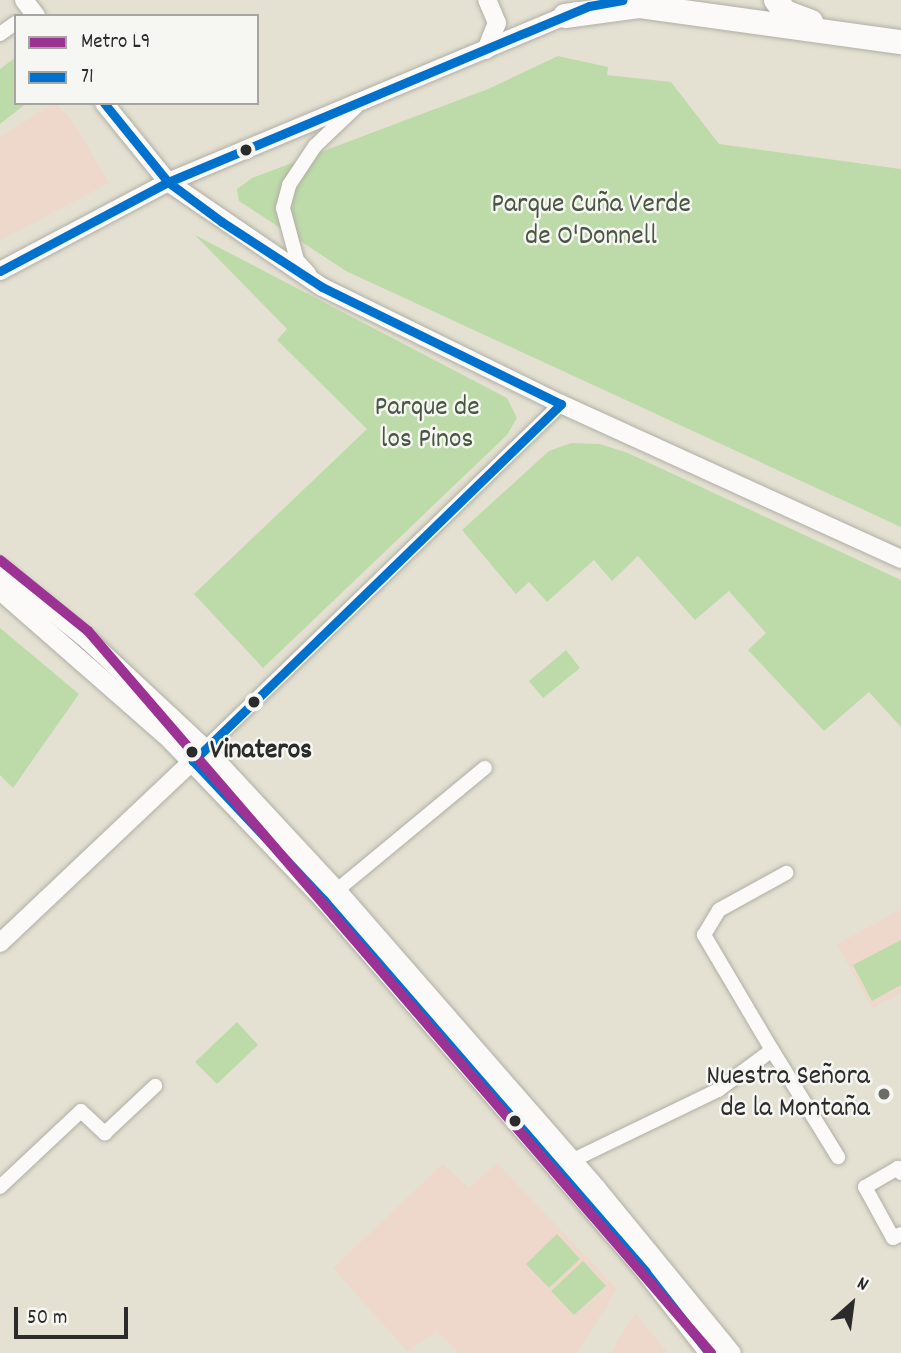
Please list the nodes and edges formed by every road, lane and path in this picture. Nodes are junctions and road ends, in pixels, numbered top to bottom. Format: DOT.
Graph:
graph roads {
  1 [pos="622,0"];
  2 [pos="737,0"];
  3 [pos="776,0"];
  4 [pos="491,2"];
  5 [pos="594,3"];
  6 [pos="565,16"];
  7 [pos="752,23"];
  8 [pos="901,41"];
  9 [pos="486,50"];
  10 [pos="366,99"];
  11 [pos="106,105"];
  12 [pos="168,182"];
  13 [pos="0,271"];
  14 [pos="322,287"];
  15 [pos="561,404"];
  16 [pos="901,559"];
  17 [pos="0,569"];
  18 [pos="0,590"];
  19 [pos="199,755"];
  20 [pos="485,768"];
  21 [pos="786,873"];
  22 [pos="330,895"];
  23 [pos="0,943"];
  24 [pos="772,1050"];
  25 [pos="155,1086"];
  26 [pos="838,1157"];
  27 [pos="565,1165"];
  28 [pos="901,1173"];
  29 [pos="0,1187"];
  30 [pos="901,1234"];
  31 [pos="709,1353"];
  32 [pos="731,1353"];
  1 -- 5 [label="street"];
  2 -- 7 [label="highway"];
  3 -- 8 [label="highway"];
  4 -- 9 [label="street"];
  5 -- 6 [label="street"];
  6 -- 7 [label="highway"];
  6 -- 9 [label="street"];
  7 -- 8 [label="highway"];
  9 -- 10 [label="street"];
  10 -- 12 [label="street"];
  10 -- 14 [label="street"];
  11 -- 12 [label="street"];
  12 -- 13 [label="street"];
  12 -- 14 [label="street"];
  14 -- 15 [label="street"];
  15 -- 16 [label="street"];
  15 -- 19 [label="street"];
  17 -- 19 [label="main road"];
  18 -- 19 [label="main road"];
  19 -- 22 [label="main road"];
  19 -- 23 [label="street"];
  20 -- 22 [label="street"];
  21 -- 24 [label="street"];
  22 -- 27 [label="main road"];
  24 -- 26 [label="street"];
  24 -- 27 [label="street"];
  25 -- 29 [label="street"];
  27 -- 31 [label="main road"];
  27 -- 32 [label="main road"];
  28 -- 30 [label="street"];
}
